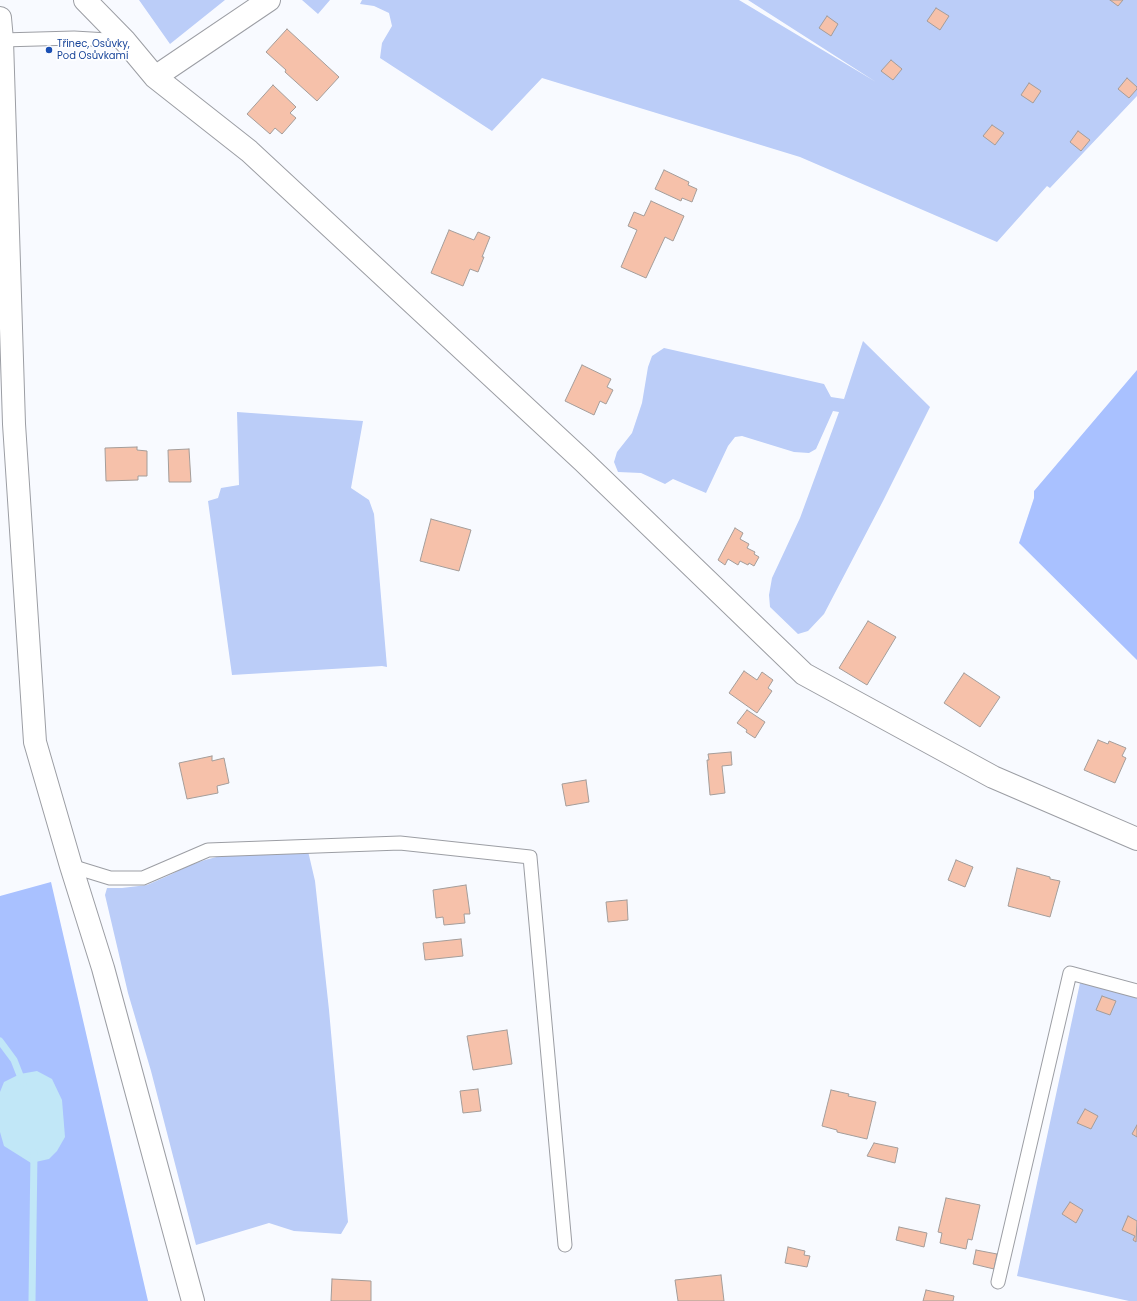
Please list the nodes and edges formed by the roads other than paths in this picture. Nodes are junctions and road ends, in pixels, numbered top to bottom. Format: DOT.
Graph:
graph roads {
  1 [pos="85,0"];
  2 [pos="269,0"];
  3 [pos="0,18"];
  4 [pos="2,40"];
  5 [pos="125,41"];
  6 [pos="155,77"];
  7 [pos="7,396"];
  8 [pos="1137,839"];
  9 [pos="71,866"];
  10 [pos="1137,991"];
  11 [pos="565,1244"];
  12 [pos="998,1282"];
  13 [pos="193,1301"];
  1 -- 5 [label="street"];
  2 -- 6 [label="street"];
  3 -- 4 [label="street"];
  4 -- 5 [label="lane"];
  4 -- 7 [label="street"];
  5 -- 6 [label="street"];
  6 -- 8 [label="street"];
  7 -- 9 [label="street"];
  9 -- 11 [label="lane"];
  9 -- 13 [label="street"];
  10 -- 12 [label="lane"];
}
